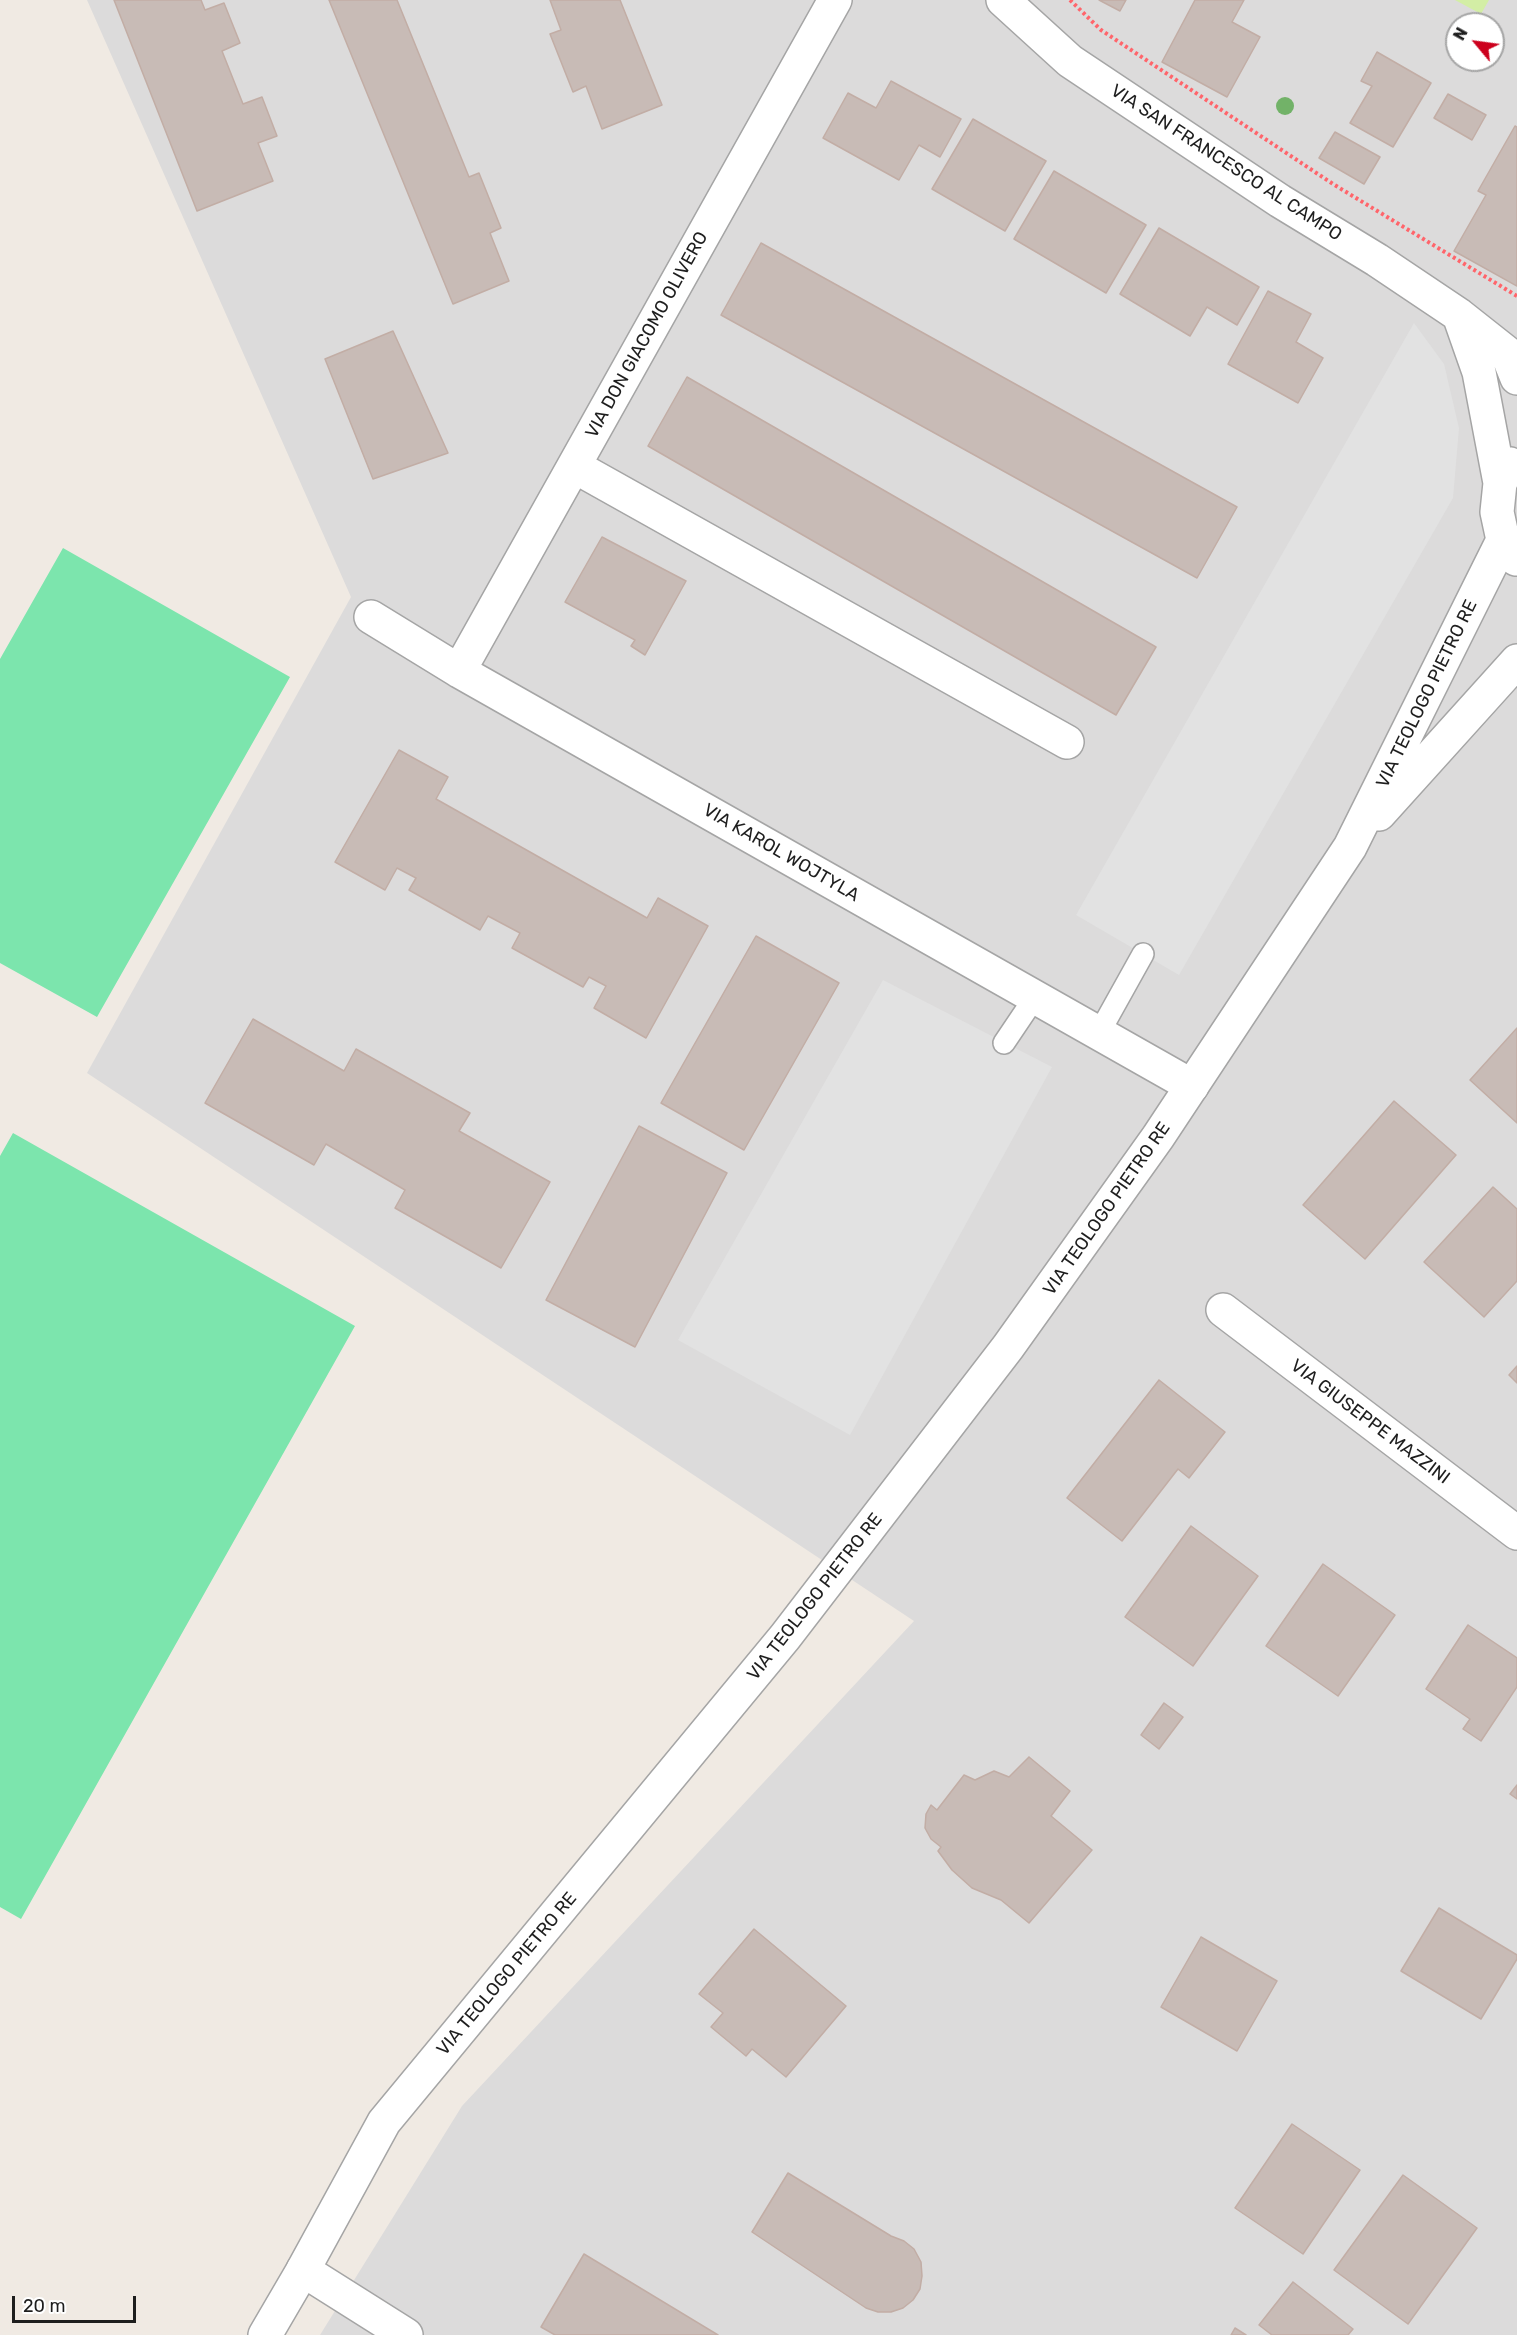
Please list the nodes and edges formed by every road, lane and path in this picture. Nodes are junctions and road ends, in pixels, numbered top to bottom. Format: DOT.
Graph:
graph roads {
  1 [pos="836,0"];
  2 [pos="1003,0"];
  3 [pos="1070,0"];
  4 [pos="1517,296"];
  5 [pos="1459,315"];
  6 [pos="1517,378"];
  7 [pos="574,466"];
  8 [pos="1508,470"];
  9 [pos="1510,550"];
  10 [pos="371,618"];
  11 [pos="1517,661"];
  12 [pos="459,670"];
  13 [pos="1067,742"];
  14 [pos="1350,847"];
  15 [pos="1143,954"];
  16 [pos="1035,997"];
  17 [pos="1100,1033"];
  18 [pos="1004,1042"];
  19 [pos="1192,1086"];
  20 [pos="1223,1310"];
  21 [pos="1517,1533"];
  22 [pos="303,2270"];
  23 [pos="265,2335"];
  24 [pos="406,2335"];
  1 -- 7 [label="street, VIA DON GIACOMO OLIVERO"];
  2 -- 5 [label="street, VIA SAN FRANCESCO AL CAMPO"];
  3 -- 4 [label="path"];
  5 -- 6 [label="street, VIA SAN FRANCESCO AL CAMPO"];
  5 -- 8 [label="street"];
  7 -- 12 [label="street, VIA DON GIACOMO OLIVERO"];
  7 -- 13 [label="street"];
  8 -- 9 [label="street"];
  9 -- 14 [label="street, VIA TEOLOGO PIETRO RE"];
  10 -- 12 [label="street, VIA KAROL WOJTYLA"];
  11 -- 14 [label="street, VIA TEOLOGO PIETRO RE"];
  12 -- 16 [label="street, VIA KAROL WOJTYLA"];
  14 -- 19 [label="street, VIA TEOLOGO PIETRO RE"];
  15 -- 17 [label="lane"];
  16 -- 17 [label="street, VIA KAROL WOJTYLA"];
  16 -- 18 [label="lane"];
  17 -- 19 [label="street, VIA KAROL WOJTYLA"];
  19 -- 22 [label="street, VIA TEOLOGO PIETRO RE"];
  20 -- 21 [label="street, VIA GIUSEPPE MAZZINI"];
  22 -- 23 [label="street, VIA TEOLOGO PIETRO RE"];
  22 -- 24 [label="street"];
}
